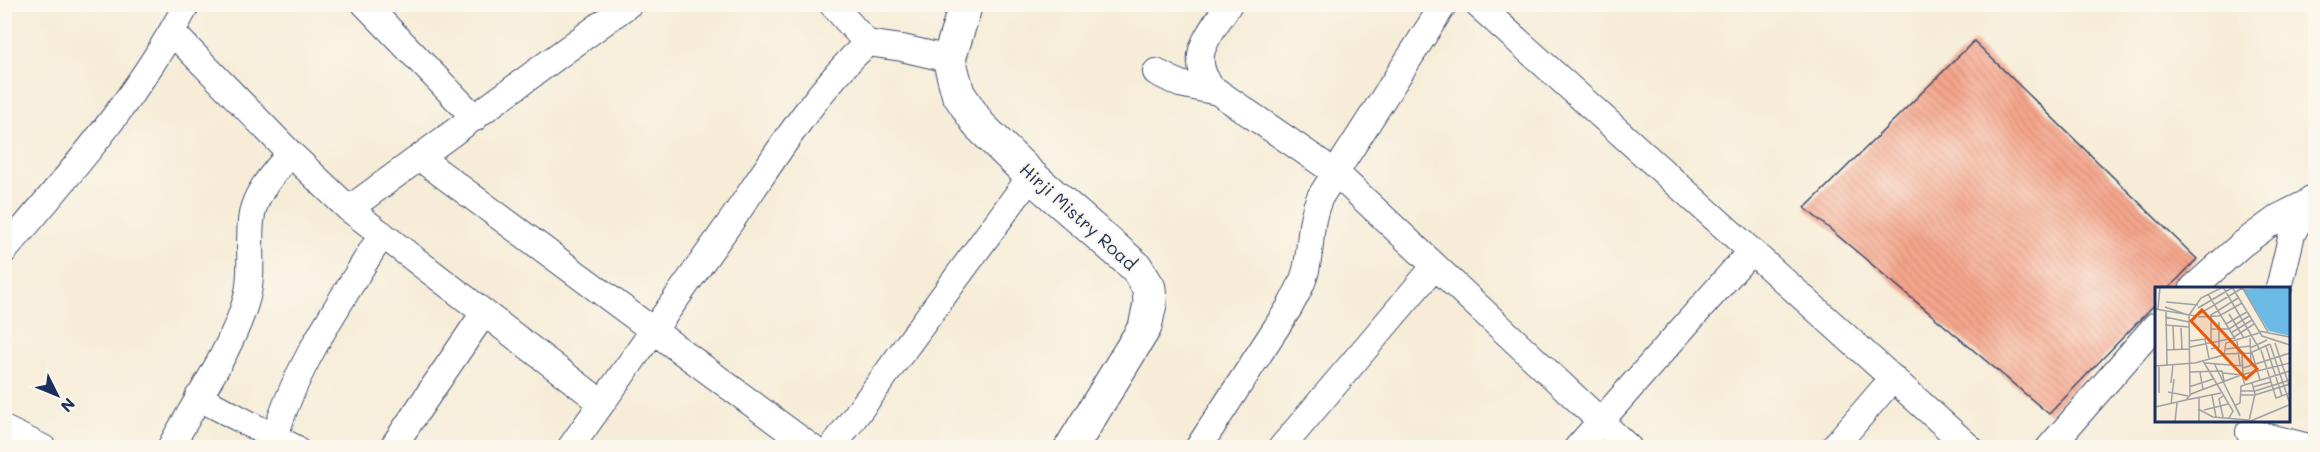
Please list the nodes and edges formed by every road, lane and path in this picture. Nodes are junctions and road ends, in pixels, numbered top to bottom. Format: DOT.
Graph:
graph roads {
  1 [pos="366,4"];
  2 [pos="832,4"];
  3 [pos="1229,4"];
  4 [pos="1444,4"];
  5 [pos="1477,4"];
  6 [pos="186,6"];
  7 [pos="615,9"];
  8 [pos="968,11"];
  9 [pos="172,32"];
  10 [pos="867,43"];
  11 [pos="949,59"];
  12 [pos="1156,72"];
  13 [pos="1218,92"];
  14 [pos="475,118"];
  15 [pos="290,153"];
  16 [pos="420,158"];
  17 [pos="1336,173"];
  18 [pos="1031,176"];
  19 [pos="2312,198"];
  20 [pos="349,209"];
  21 [pos="382,234"];
  22 [pos="4,251"];
  23 [pos="1751,251"];
  24 [pos="1435,266"];
  25 [pos="2194,287"];
  26 [pos="2279,287"];
  27 [pos="484,313"];
  28 [pos="2155,327"];
  29 [pos="655,331"];
  30 [pos="1893,378"];
  31 [pos="198,397"];
  32 [pos="602,403"];
  33 [pos="1600,420"];
  34 [pos="4,429"];
  35 [pos="2248,433"];
  36 [pos="285,442"];
  37 [pos="36,446"];
  38 [pos="170,447"];
  39 [pos="392,447"];
  40 [pos="570,447"];
  41 [pos="812,447"];
  42 [pos="832,447"];
  43 [pos="1071,447"];
  44 [pos="1198,447"];
  45 [pos="1281,447"];
  46 [pos="1577,447"];
  47 [pos="1629,447"];
  48 [pos="1833,447"];
  49 [pos="1970,447"];
  50 [pos="2049,447"];
  51 [pos="2313,447"];
  1 -- 14 [label="street"];
  2 -- 10 [label="street"];
  3 -- 13 [label="street"];
  4 -- 17 [label="street"];
  5 -- 23 [label="street"];
  6 -- 9 [label="street"];
  7 -- 14 [label="street"];
  8 -- 11 [label="main road"];
  9 -- 15 [label="street"];
  9 -- 22 [label="street"];
  10 -- 11 [label="street"];
  10 -- 29 [label="street"];
  11 -- 18 [label="main road, Hirji Mistry Road"];
  12 -- 13 [label="street"];
  13 -- 17 [label="street"];
  14 -- 16 [label="street"];
  15 -- 20 [label="street"];
  15 -- 31 [label="street"];
  16 -- 20 [label="street"];
  16 -- 29 [label="street"];
  17 -- 24 [label="street"];
  17 -- 44 [label="street"];
  18 -- 42 [label="street"];
  18 -- 43 [label="main road, Hirji Mistry Road"];
  19 -- 25 [label="street"];
  19 -- 26 [label="street"];
  20 -- 21 [label="street"];
  21 -- 27 [label="street"];
  21 -- 36 [label="street"];
  23 -- 30 [label="street"];
  23 -- 33 [label="street"];
  24 -- 33 [label="street"];
  24 -- 45 [label="street"];
  27 -- 32 [label="street"];
  27 -- 39 [label="street"];
  28 -- 50 [label="street"];
  29 -- 32 [label="street"];
  29 -- 41 [label="street"];
  30 -- 48 [label="street"];
  30 -- 49 [label="street"];
  31 -- 36 [label="street"];
  31 -- 38 [label="street"];
  32 -- 40 [label="street"];
  33 -- 46 [label="street"];
  33 -- 47 [label="street"];
  34 -- 37 [label="street"];
  35 -- 51 [label="street"];
}
